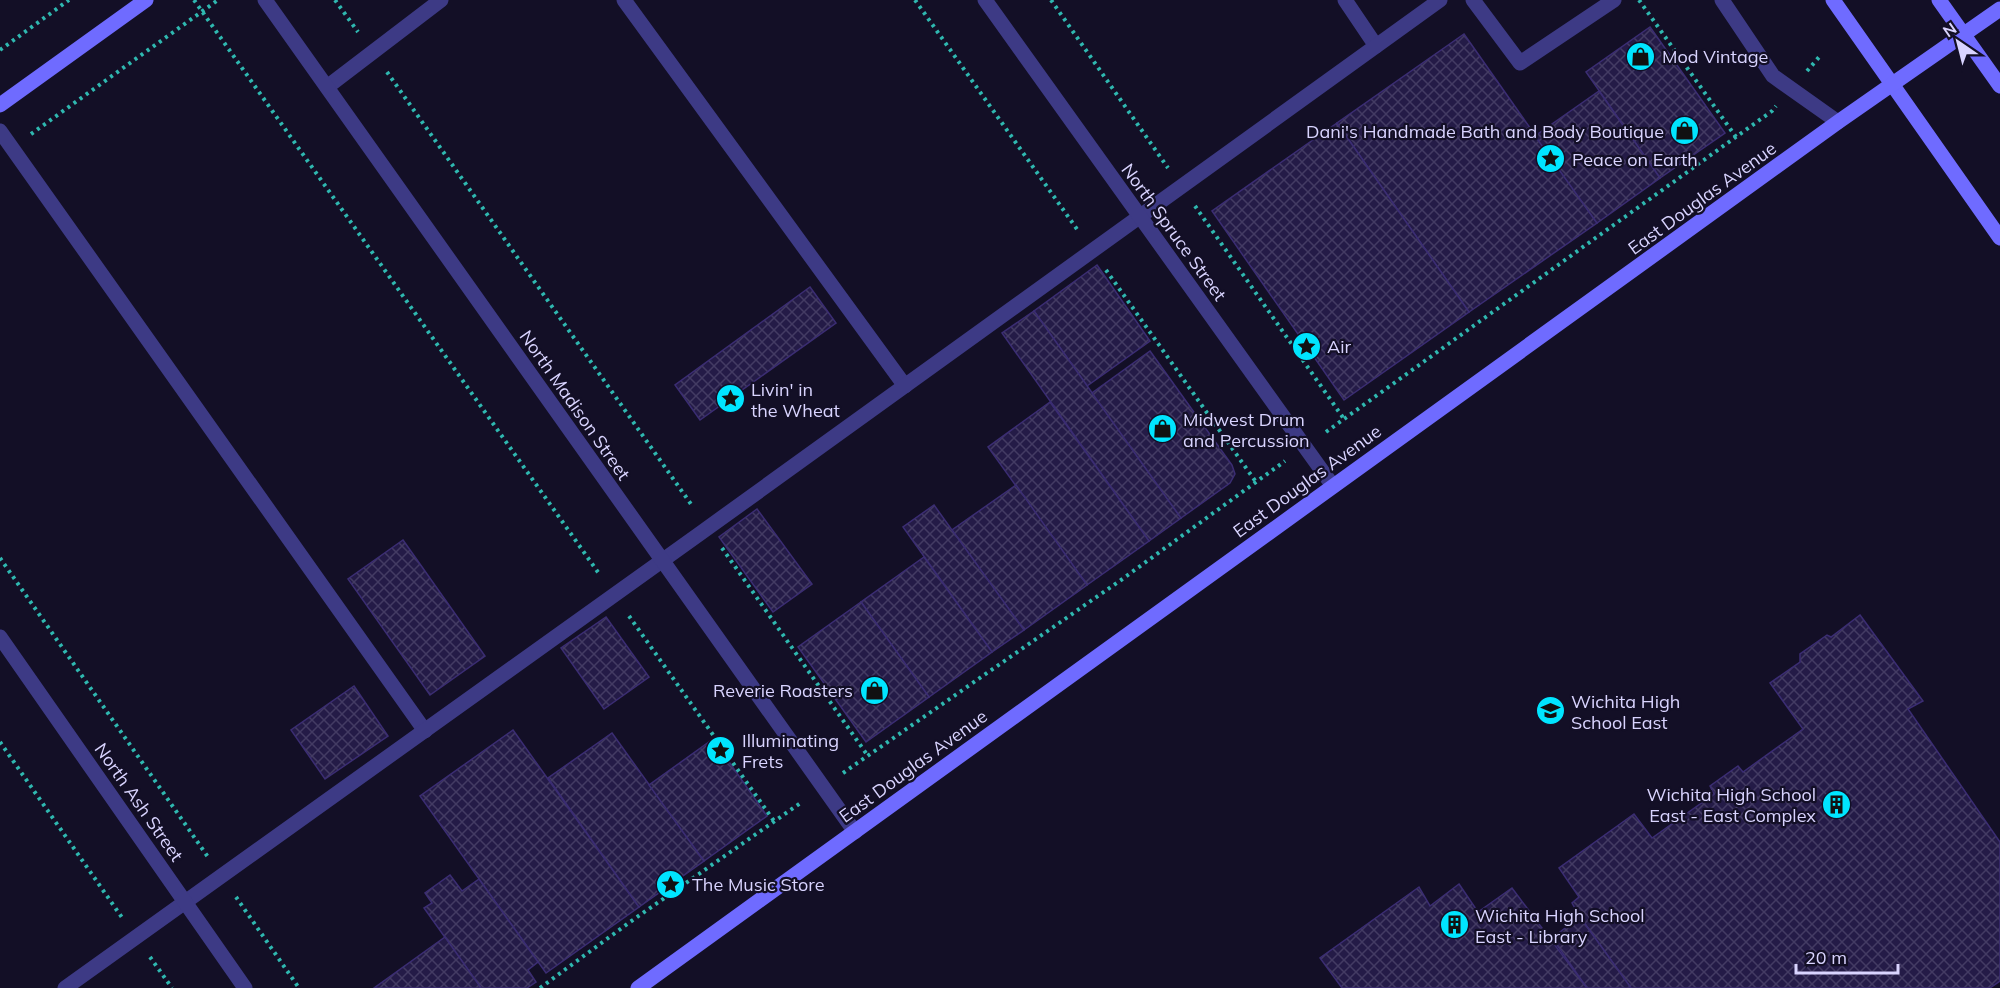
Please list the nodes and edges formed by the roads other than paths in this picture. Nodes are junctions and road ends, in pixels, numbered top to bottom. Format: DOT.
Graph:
graph roads {
  1 [pos="146,0"];
  2 [pos="266,0"];
  3 [pos="441,0"];
  4 [pos="624,0"];
  5 [pos="985,0"];
  6 [pos="1345,0"];
  7 [pos="1440,0"];
  8 [pos="1473,0"];
  9 [pos="1614,0"];
  10 [pos="1722,0"];
  11 [pos="1833,0"];
  12 [pos="1939,0"];
  13 [pos="2000,9"];
  14 [pos="1963,35"];
  15 [pos="1376,46"];
  16 [pos="1893,85"];
  17 [pos="327,87"];
  18 [pos="2000,87"];
  19 [pos="0,105"];
  20 [pos="1838,122"];
  21 [pos="0,131"];
  22 [pos="1138,216"];
  23 [pos="2000,238"];
  24 [pos="905,386"];
  25 [pos="1332,486"];
  26 [pos="662,562"];
  27 [pos="0,638"];
  28 [pos="425,732"];
  29 [pos="855,832"];
  30 [pos="185,902"];
  31 [pos="65,988"];
  32 [pos="245,988"];
  33 [pos="638,988"];
  1 -- 19 [label="main road"];
  2 -- 17 [label="street, North Madison Street"];
  3 -- 17 [label="street"];
  4 -- 24 [label="street"];
  5 -- 22 [label="street, North Spruce Street"];
  6 -- 15 [label="street"];
  7 -- 15 [label="street"];
  8 -- 9 [label="street"];
  10 -- 20 [label="street"];
  11 -- 16 [label="main road"];
  12 -- 14 [label="main road"];
  13 -- 14 [label="main road, East Douglas Avenue"];
  14 -- 16 [label="main road, East Douglas Avenue"];
  14 -- 18 [label="main road"];
  15 -- 22 [label="street"];
  16 -- 20 [label="main road, East Douglas Avenue"];
  16 -- 23 [label="main road"];
  17 -- 26 [label="street, North Madison Street"];
  20 -- 25 [label="main road, East Douglas Avenue"];
  21 -- 28 [label="street"];
  22 -- 24 [label="street"];
  22 -- 25 [label="street, North Spruce Street"];
  24 -- 26 [label="street"];
  25 -- 29 [label="main road, East Douglas Avenue"];
  26 -- 28 [label="street"];
  26 -- 29 [label="street, North Madison Street"];
  27 -- 30 [label="street, North Ash Street"];
  28 -- 30 [label="street"];
  29 -- 33 [label="main road, East Douglas Avenue"];
  30 -- 31 [label="street"];
  30 -- 32 [label="street, North Ash Street"];
}
